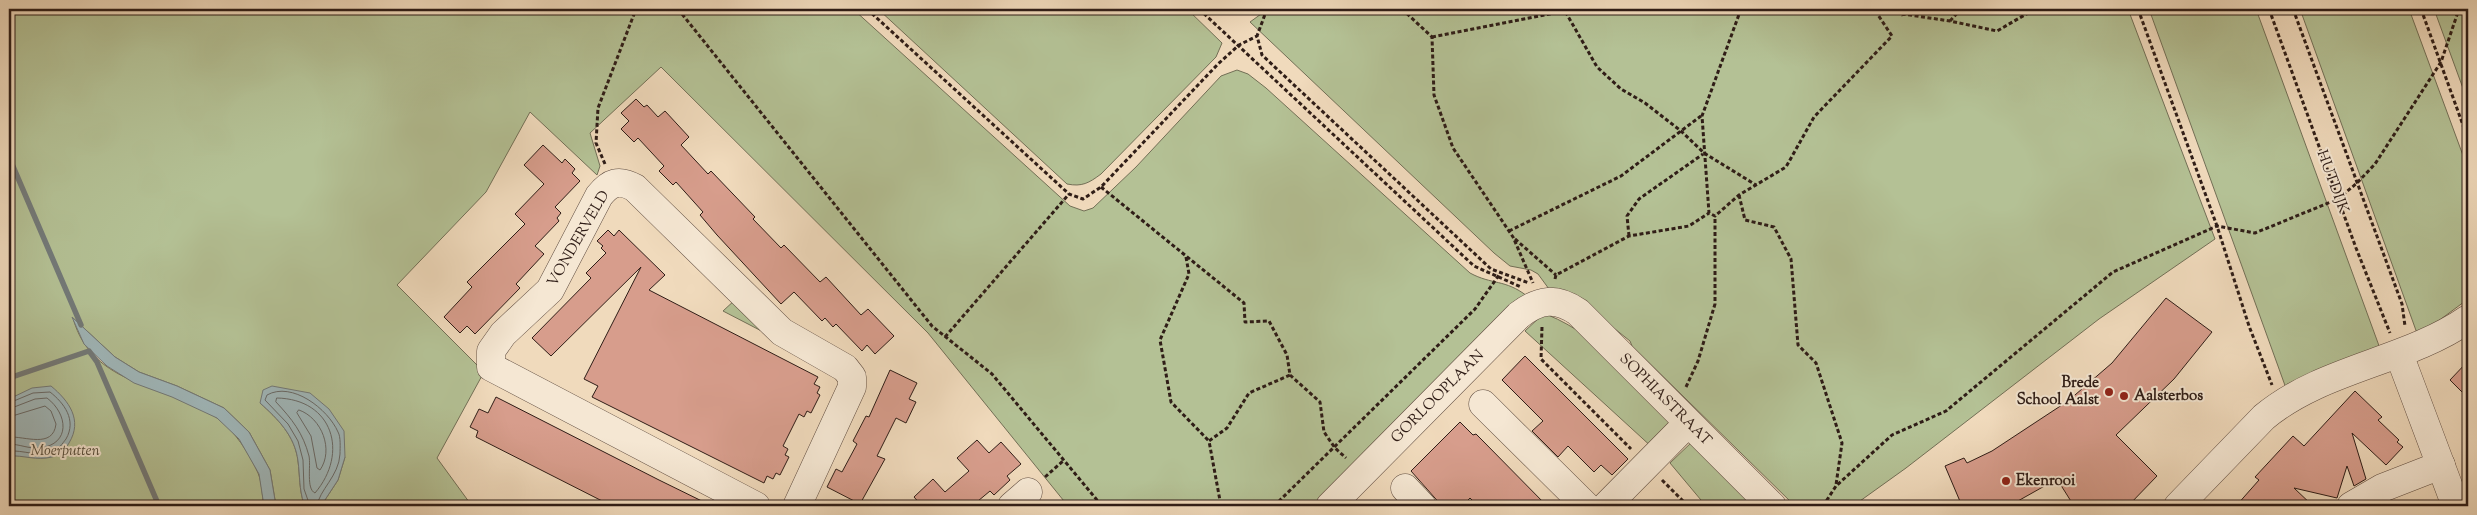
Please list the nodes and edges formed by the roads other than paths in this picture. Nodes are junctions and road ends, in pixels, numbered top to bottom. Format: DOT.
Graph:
graph roads {
  1 [pos="1544,297"];
  2 [pos="2468,318"];
  3 [pos="2399,354"];
  4 [pos="1483,404"];
  5 [pos="1682,416"];
  6 [pos="2441,465"];
  7 [pos="756,506"];
  8 [pos="797,506"];
  9 [pos="1330,506"];
  10 [pos="1586,506"];
  11 [pos="1606,506"];
  12 [pos="1772,506"];
  13 [pos="2178,506"];
  14 [pos="2351,506"];
  15 [pos="2456,506"];
  1 -- 5 [label="street, SOPHIASTRAAT"];
  1 -- 9 [label="street, GORLOOPLAAN"];
  2 -- 3 [label="street"];
  3 -- 6 [label="street"];
  3 -- 13 [label="street"];
  4 -- 10 [label="street"];
  5 -- 11 [label="street"];
  5 -- 12 [label="street, SOPHIASTRAAT"];
  6 -- 14 [label="street"];
  6 -- 15 [label="street"];
  7 -- 8 [label="street, VONDERVELD"];
}
